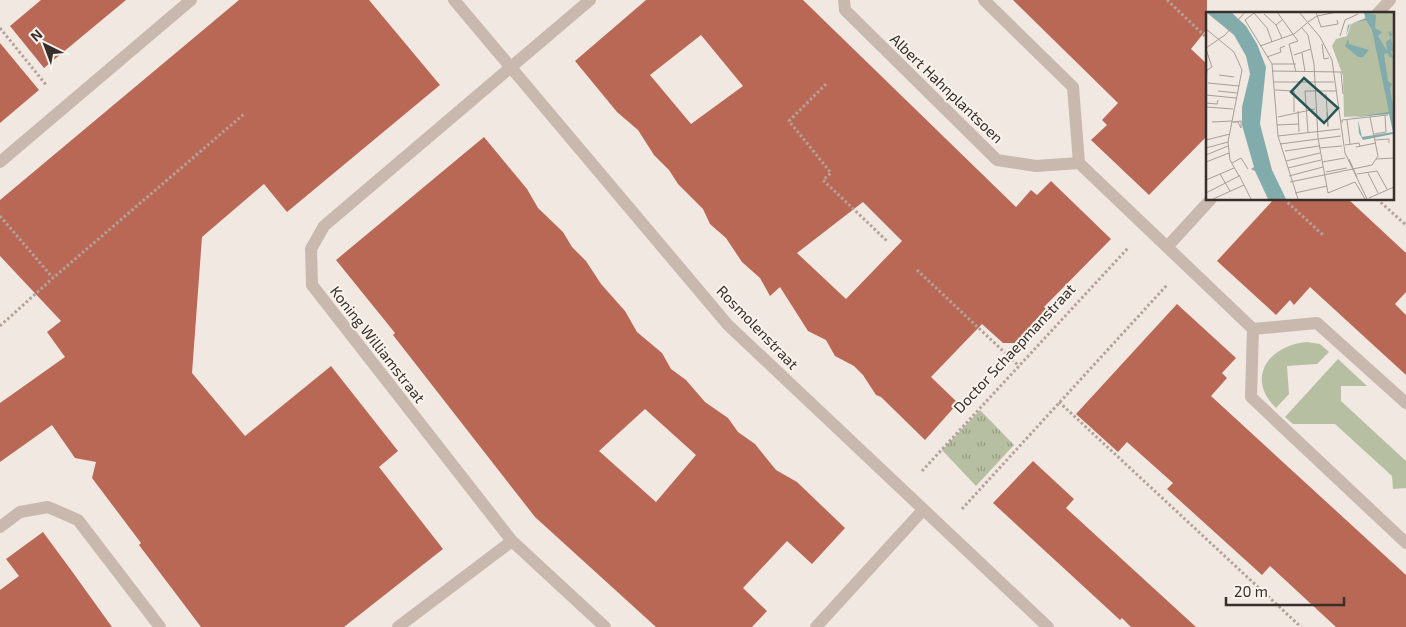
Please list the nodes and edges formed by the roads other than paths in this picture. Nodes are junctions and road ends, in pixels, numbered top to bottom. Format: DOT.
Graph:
graph roads {
  1 [pos="191,0"];
  2 [pos="454,0"];
  3 [pos="590,0"];
  4 [pos="844,0"];
  5 [pos="984,0"];
  6 [pos="1390,0"];
  7 [pos="1379,12"];
  8 [pos="511,67"];
  9 [pos="0,162"];
  10 [pos="1079,163"];
  11 [pos="1209,200"];
  12 [pos="1167,246"];
  13 [pos="1253,329"];
  14 [pos="1406,403"];
  15 [pos="923,510"];
  16 [pos="0,527"];
  17 [pos="512,541"];
  18 [pos="1406,543"];
  19 [pos="160,627"];
  20 [pos="398,627"];
  21 [pos="605,627"];
  22 [pos="816,627"];
  23 [pos="1048,627"];
  1 -- 9 [label="street"];
  2 -- 8 [label="street, Rosmolenstraat"];
  3 -- 8 [label="street, Koning Williamstraat"];
  4 -- 10 [label="street, Albert Hahnplantsoen"];
  5 -- 10 [label="street"];
  6 -- 7 [label="street"];
  8 -- 15 [label="street, Rosmolenstraat"];
  8 -- 17 [label="street, Koning Williamstraat"];
  10 -- 12 [label="street"];
  11 -- 12 [label="street"];
  12 -- 13 [label="street"];
  13 -- 14 [label="street"];
  13 -- 18 [label="street"];
  15 -- 22 [label="street"];
  15 -- 23 [label="street, Rosmolenstraat"];
  16 -- 19 [label="street"];
  17 -- 20 [label="street"];
  17 -- 21 [label="street, Koning Williamstraat"];
}
